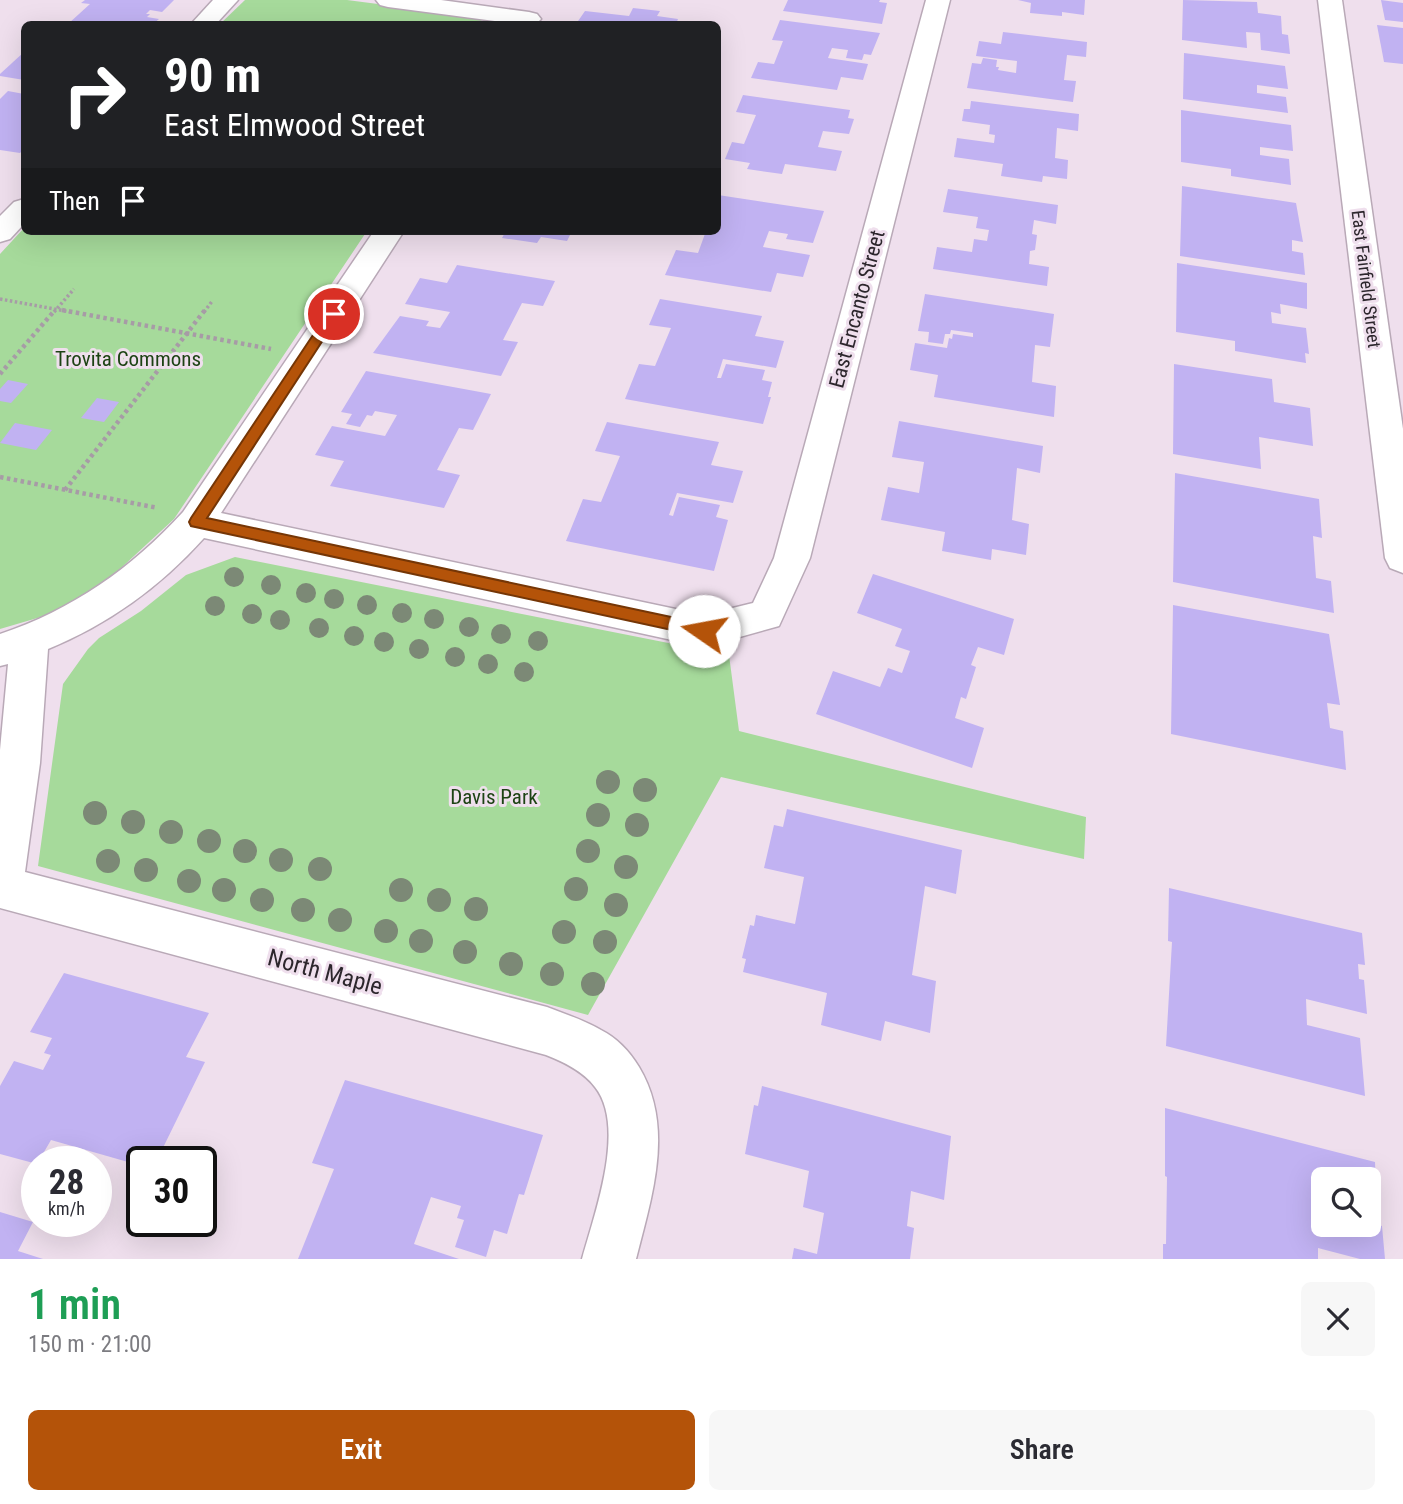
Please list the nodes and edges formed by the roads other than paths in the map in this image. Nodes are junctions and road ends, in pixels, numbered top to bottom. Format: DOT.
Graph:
graph roads {
  1 [pos="226,0"];
  2 [pos="388,0"];
  3 [pos="938,0"];
  4 [pos="1330,0"];
  5 [pos="532,14"];
  6 [pos="206,21"];
  7 [pos="21,211"];
  8 [pos="0,233"];
  9 [pos="385,235"];
  10 [pos="198,519"];
  11 [pos="1403,558"];
  12 [pos="15,645"];
  13 [pos="0,886"];
  14 [pos="609,1259"];
  1 -- 6 [label="street"];
  2 -- 5 [label="street"];
  3 -- 10 [label="street, East Encanto Street"];
  4 -- 11 [label="street, East Fairfield Street"];
  7 -- 8 [label="street"];
  9 -- 10 [label="street"];
  10 -- 12 [label="street"];
  12 -- 13 [label="street"];
  13 -- 14 [label="street, North Maple"];
}
